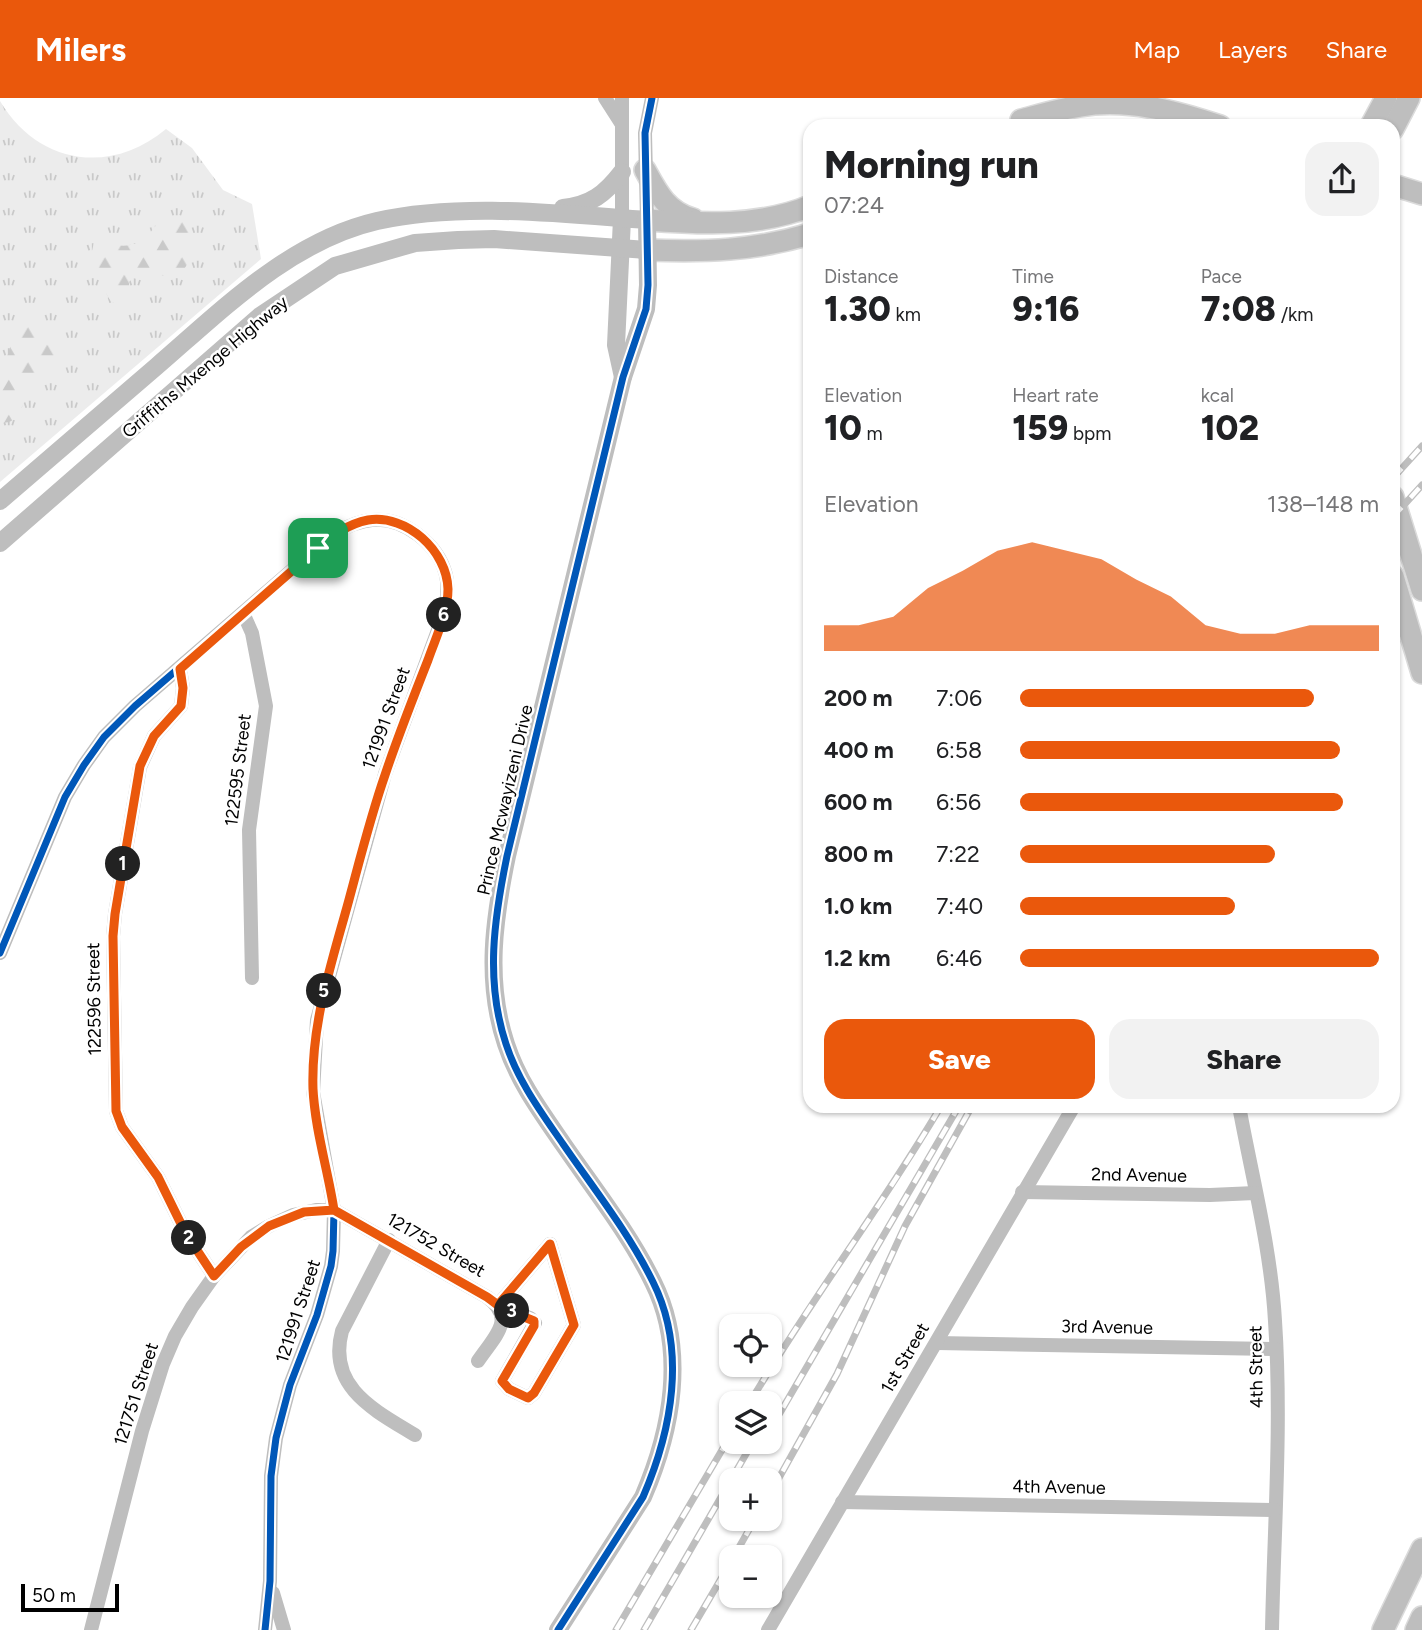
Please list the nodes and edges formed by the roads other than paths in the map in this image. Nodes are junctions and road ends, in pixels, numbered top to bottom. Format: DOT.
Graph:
graph roads {
  1 [pos="605,98"];
  2 [pos="622,98"];
  3 [pos="652,98"];
  4 [pos="1074,98"];
  5 [pos="1386,98"];
  6 [pos="1409,98"];
  7 [pos="1024,119"];
  8 [pos="1030,119"];
  9 [pos="1197,119"];
  10 [pos="1375,119"];
  11 [pos="1398,119"];
  12 [pos="622,124"];
  13 [pos="645,170"];
  14 [pos="622,172"];
  15 [pos="803,208"];
  16 [pos="511,213"];
  17 [pos="622,219"];
  18 [pos="647,220"];
  19 [pos="705,223"];
  20 [pos="803,236"];
  21 [pos="621,249"];
  22 [pos="647,250"];
  23 [pos="623,377"];
  24 [pos="0,502"];
  25 [pos="1400,519"];
  26 [pos="0,543"];
  27 [pos="1422,590"];
  28 [pos="1400,599"];
  29 [pos="243,612"];
  30 [pos="180,669"];
  31 [pos="1422,673"];
  32 [pos="0,953"];
  33 [pos="252,978"];
  34 [pos="1070,1113"];
  35 [pos="1240,1113"];
  36 [pos="1022,1192"];
  37 [pos="1255,1194"];
  38 [pos="334,1210"];
  39 [pos="388,1240"];
  40 [pos="214,1276"];
  41 [pos="499,1306"];
  42 [pos="937,1343"];
  43 [pos="1276,1349"];
  44 [pos="478,1361"];
  45 [pos="415,1435"];
  46 [pos="842,1502"];
  47 [pos="1274,1510"];
  48 [pos="1422,1549"];
  49 [pos="270,1581"];
  50 [pos="1422,1617"];
  51 [pos="91,1630"];
  52 [pos="265,1630"];
  53 [pos="284,1630"];
  54 [pos="558,1630"];
  55 [pos="768,1630"];
  56 [pos="1272,1630"];
  57 [pos="1383,1630"];
  58 [pos="1416,1630"];
  1 -- 12 [label="street"];
  2 -- 12 [label="street"];
  3 -- 13 [label="street"];
  4 -- 7 [label="main road"];
  5 -- 10 [label="main road"];
  6 -- 11 [label="main road"];
  8 -- 9 [label="main road"];
  12 -- 14 [label="street"];
  13 -- 18 [label="street"];
  13 -- 19 [label="main road"];
  14 -- 16 [label="street"];
  14 -- 17 [label="street"];
  15 -- 19 [label="main road"];
  16 -- 17 [label="street, Griffiths Mxenge Highway"];
  16 -- 24 [label="street, Griffiths Mxenge Highway"];
  17 -- 18 [label="street, Griffiths Mxenge Highway"];
  17 -- 21 [label="street, Prince Mcwayizeni Drive"];
  18 -- 19 [label="main road"];
  18 -- 22 [label="street, Prince Mcwayizeni Drive"];
  20 -- 22 [label="main road"];
  21 -- 22 [label="street, Griffiths Mxenge Highway"];
  21 -- 23 [label="street, Prince Mcwayizeni Drive"];
  21 -- 26 [label="street, Griffiths Mxenge Highway"];
  22 -- 23 [label="street, Prince Mcwayizeni Drive"];
  23 -- 54 [label="street, Prince Mcwayizeni Drive"];
  25 -- 27 [label="main road"];
  28 -- 31 [label="main road"];
  29 -- 30 [label="street, 121991 Street"];
  29 -- 33 [label="street, 122595 Street"];
  29 -- 38 [label="street, 121991 Street"];
  30 -- 32 [label="street, 121991 Street"];
  30 -- 40 [label="street, 122596 Street"];
  34 -- 36 [label="street, 1st Street"];
  35 -- 37 [label="street, 4th Street"];
  36 -- 37 [label="street, 2nd Avenue"];
  36 -- 42 [label="street, 1st Street"];
  37 -- 43 [label="street, 4th Street"];
  38 -- 39 [label="street, 121752 Street"];
  38 -- 40 [label="street, 121751 Street"];
  38 -- 49 [label="street, 121991 Street"];
  39 -- 41 [label="street, 121752 Street"];
  39 -- 45 [label="street"];
  40 -- 51 [label="street, 121751 Street"];
  41 -- 41 [label="street, 121752 Street"];
  41 -- 44 [label="street"];
  42 -- 43 [label="street, 3rd Avenue"];
  42 -- 46 [label="street, 1st Street"];
  43 -- 47 [label="street, 4th Street"];
  46 -- 47 [label="street, 4th Avenue"];
  46 -- 55 [label="street, 1st Street"];
  47 -- 56 [label="street, 4th Street"];
  48 -- 57 [label="main road"];
  49 -- 52 [label="street, 121991 Street"];
  49 -- 53 [label="street"];
  50 -- 58 [label="main road"];
}
